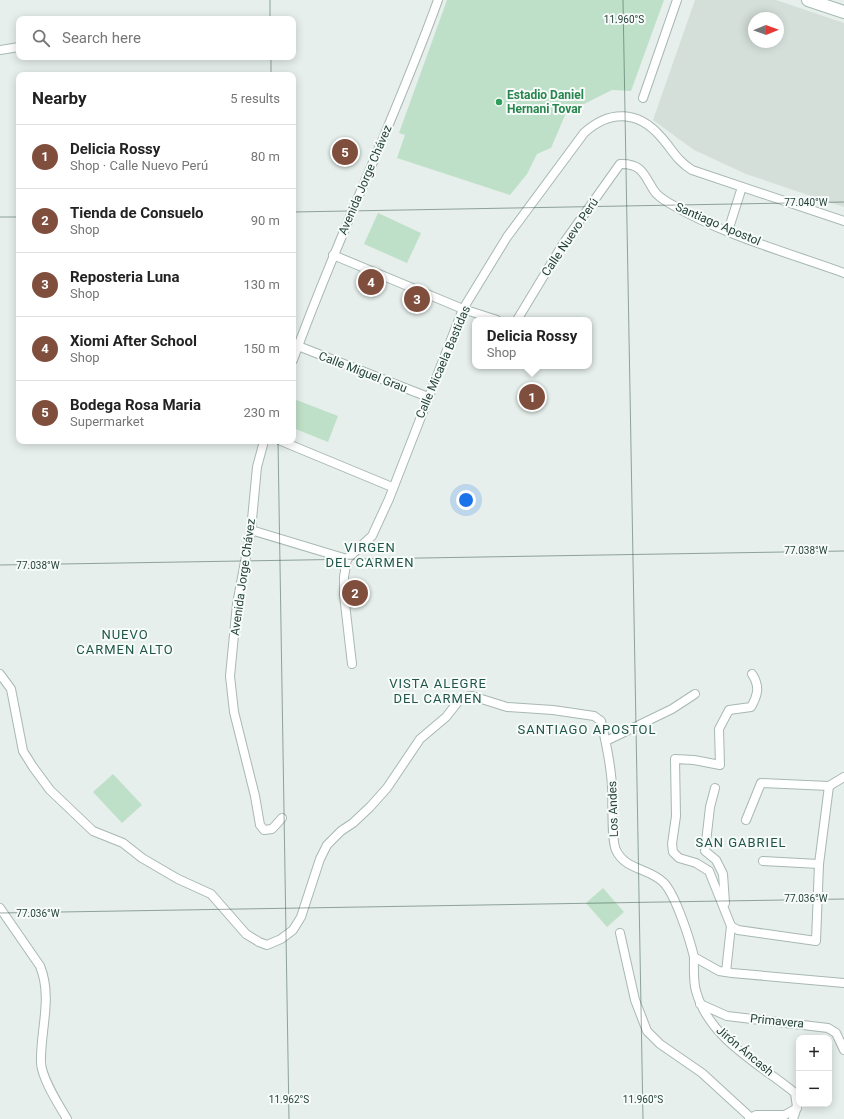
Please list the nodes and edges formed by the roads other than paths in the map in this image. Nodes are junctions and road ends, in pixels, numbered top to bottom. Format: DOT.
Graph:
graph roads {
  1 [pos="438,0"];
  2 [pos="677,0"];
  3 [pos="808,0"];
  4 [pos="844,12"];
  5 [pos="16,47"];
  6 [pos="0,50"];
  7 [pos="643,98"];
  8 [pos="630,163"];
  9 [pos="742,187"];
  10 [pos="844,221"];
  11 [pos="728,231"];
  12 [pos="333,255"];
  13 [pos="844,273"];
  14 [pos="463,309"];
  15 [pos="488,317"];
  16 [pos="519,317"];
  17 [pos="298,346"];
  18 [pos="296,352"];
  19 [pos="428,397"];
  20 [pos="263,444"];
  21 [pos="289,444"];
  22 [pos="392,487"];
  23 [pos="251,530"];
  24 [pos="347,559"];
  25 [pos="352,664"];
  26 [pos="0,674"];
  27 [pos="752,674"];
  28 [pos="695,694"];
  29 [pos="606,741"];
  30 [pos="844,776"];
  31 [pos="829,786"];
  32 [pos="715,788"];
  33 [pos="282,818"];
  34 [pos="746,820"];
  35 [pos="763,861"];
  36 [pos="819,864"];
  37 [pos="0,908"];
  38 [pos="726,916"];
  39 [pos="731,926"];
  40 [pos="620,933"];
  41 [pos="694,957"];
  42 [pos="726,972"];
  43 [pos="844,984"];
  44 [pos="700,1004"];
  45 [pos="844,1050"];
  46 [pos="797,1108"];
  47 [pos="752,1117"];
  48 [pos="67,1119"];
  49 [pos="793,1119"];
  1 -- 12 [label="street, Avenida Jorge Chávez"];
  2 -- 7 [label="street"];
  3 -- 4 [label="street"];
  5 -- 6 [label="street"];
  8 -- 11 [label="street, Santiago Apostol"];
  8 -- 16 [label="street, Calle Nuevo Perú"];
  9 -- 10 [label="street"];
  9 -- 11 [label="street"];
  9 -- 14 [label="street, Calle Micaela Bastidas"];
  11 -- 13 [label="street, Santiago Apostol"];
  12 -- 14 [label="street"];
  12 -- 17 [label="street, Avenida Jorge Chávez"];
  14 -- 15 [label="street"];
  14 -- 19 [label="street, Calle Micaela Bastidas"];
  17 -- 18 [label="street, Avenida Jorge Chávez"];
  17 -- 19 [label="street, Calle Miguel Grau"];
  19 -- 22 [label="street, Calle Micaela Bastidas"];
  20 -- 23 [label="street, Avenida Jorge Chávez"];
  21 -- 22 [label="street"];
  22 -- 24 [label="street, Calle Micaela Bastidas"];
  23 -- 24 [label="street"];
  23 -- 33 [label="street, Avenida Jorge Chávez"];
  24 -- 25 [label="street"];
  26 -- 29 [label="street, Los Andes"];
  27 -- 38 [label="street"];
  28 -- 29 [label="street"];
  29 -- 41 [label="street, Los Andes"];
  30 -- 31 [label="street"];
  31 -- 34 [label="street"];
  31 -- 36 [label="street"];
  32 -- 38 [label="street"];
  35 -- 36 [label="street"];
  36 -- 39 [label="street"];
  37 -- 48 [label="street"];
  38 -- 39 [label="street"];
  39 -- 42 [label="street"];
  40 -- 47 [label="street"];
  41 -- 42 [label="street"];
  41 -- 44 [label="street, Jirón Áncash"];
  42 -- 43 [label="street"];
  44 -- 45 [label="street, Primavera"];
  44 -- 46 [label="street, Jirón Áncash"];
  46 -- 47 [label="street"];
  46 -- 49 [label="street"];
}
